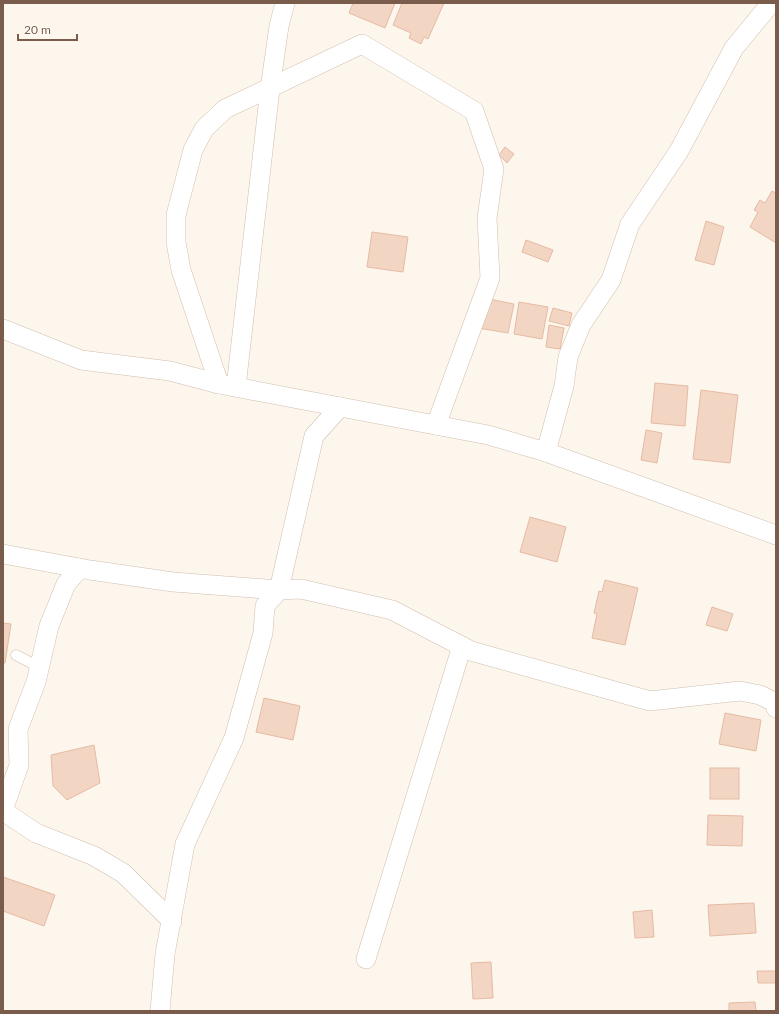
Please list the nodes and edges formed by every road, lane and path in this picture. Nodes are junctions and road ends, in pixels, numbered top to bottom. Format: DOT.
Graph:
graph roads {
  1 [pos="285,3"];
  2 [pos="771,3"];
  3 [pos="270,89"];
  4 [pos="3,329"];
  5 [pos="228,386"];
  6 [pos="340,406"];
  7 [pos="436,425"];
  8 [pos="546,452"];
  9 [pos="776,535"];
  10 [pos="3,554"];
  11 [pos="80,568"];
  12 [pos="279,590"];
  13 [pos="462,646"];
  14 [pos="16,655"];
  15 [pos="40,667"];
  16 [pos="776,708"];
  17 [pos="3,810"];
  18 [pos="172,921"];
  19 [pos="366,960"];
  20 [pos="160,1011"];
  1 -- 3 [label="street"];
  2 -- 8 [label="street"];
  3 -- 5 [label="street"];
  3 -- 5 [label="street"];
  3 -- 7 [label="street"];
  4 -- 5 [label="street"];
  5 -- 6 [label="street"];
  6 -- 7 [label="street"];
  6 -- 12 [label="street"];
  7 -- 8 [label="street"];
  8 -- 9 [label="street"];
  10 -- 11 [label="street"];
  11 -- 12 [label="street"];
  11 -- 15 [label="street"];
  12 -- 13 [label="street"];
  12 -- 18 [label="street"];
  13 -- 16 [label="street"];
  13 -- 19 [label="street"];
  14 -- 15 [label="lane"];
  15 -- 17 [label="street"];
  17 -- 18 [label="street"];
  18 -- 20 [label="street"];
}
